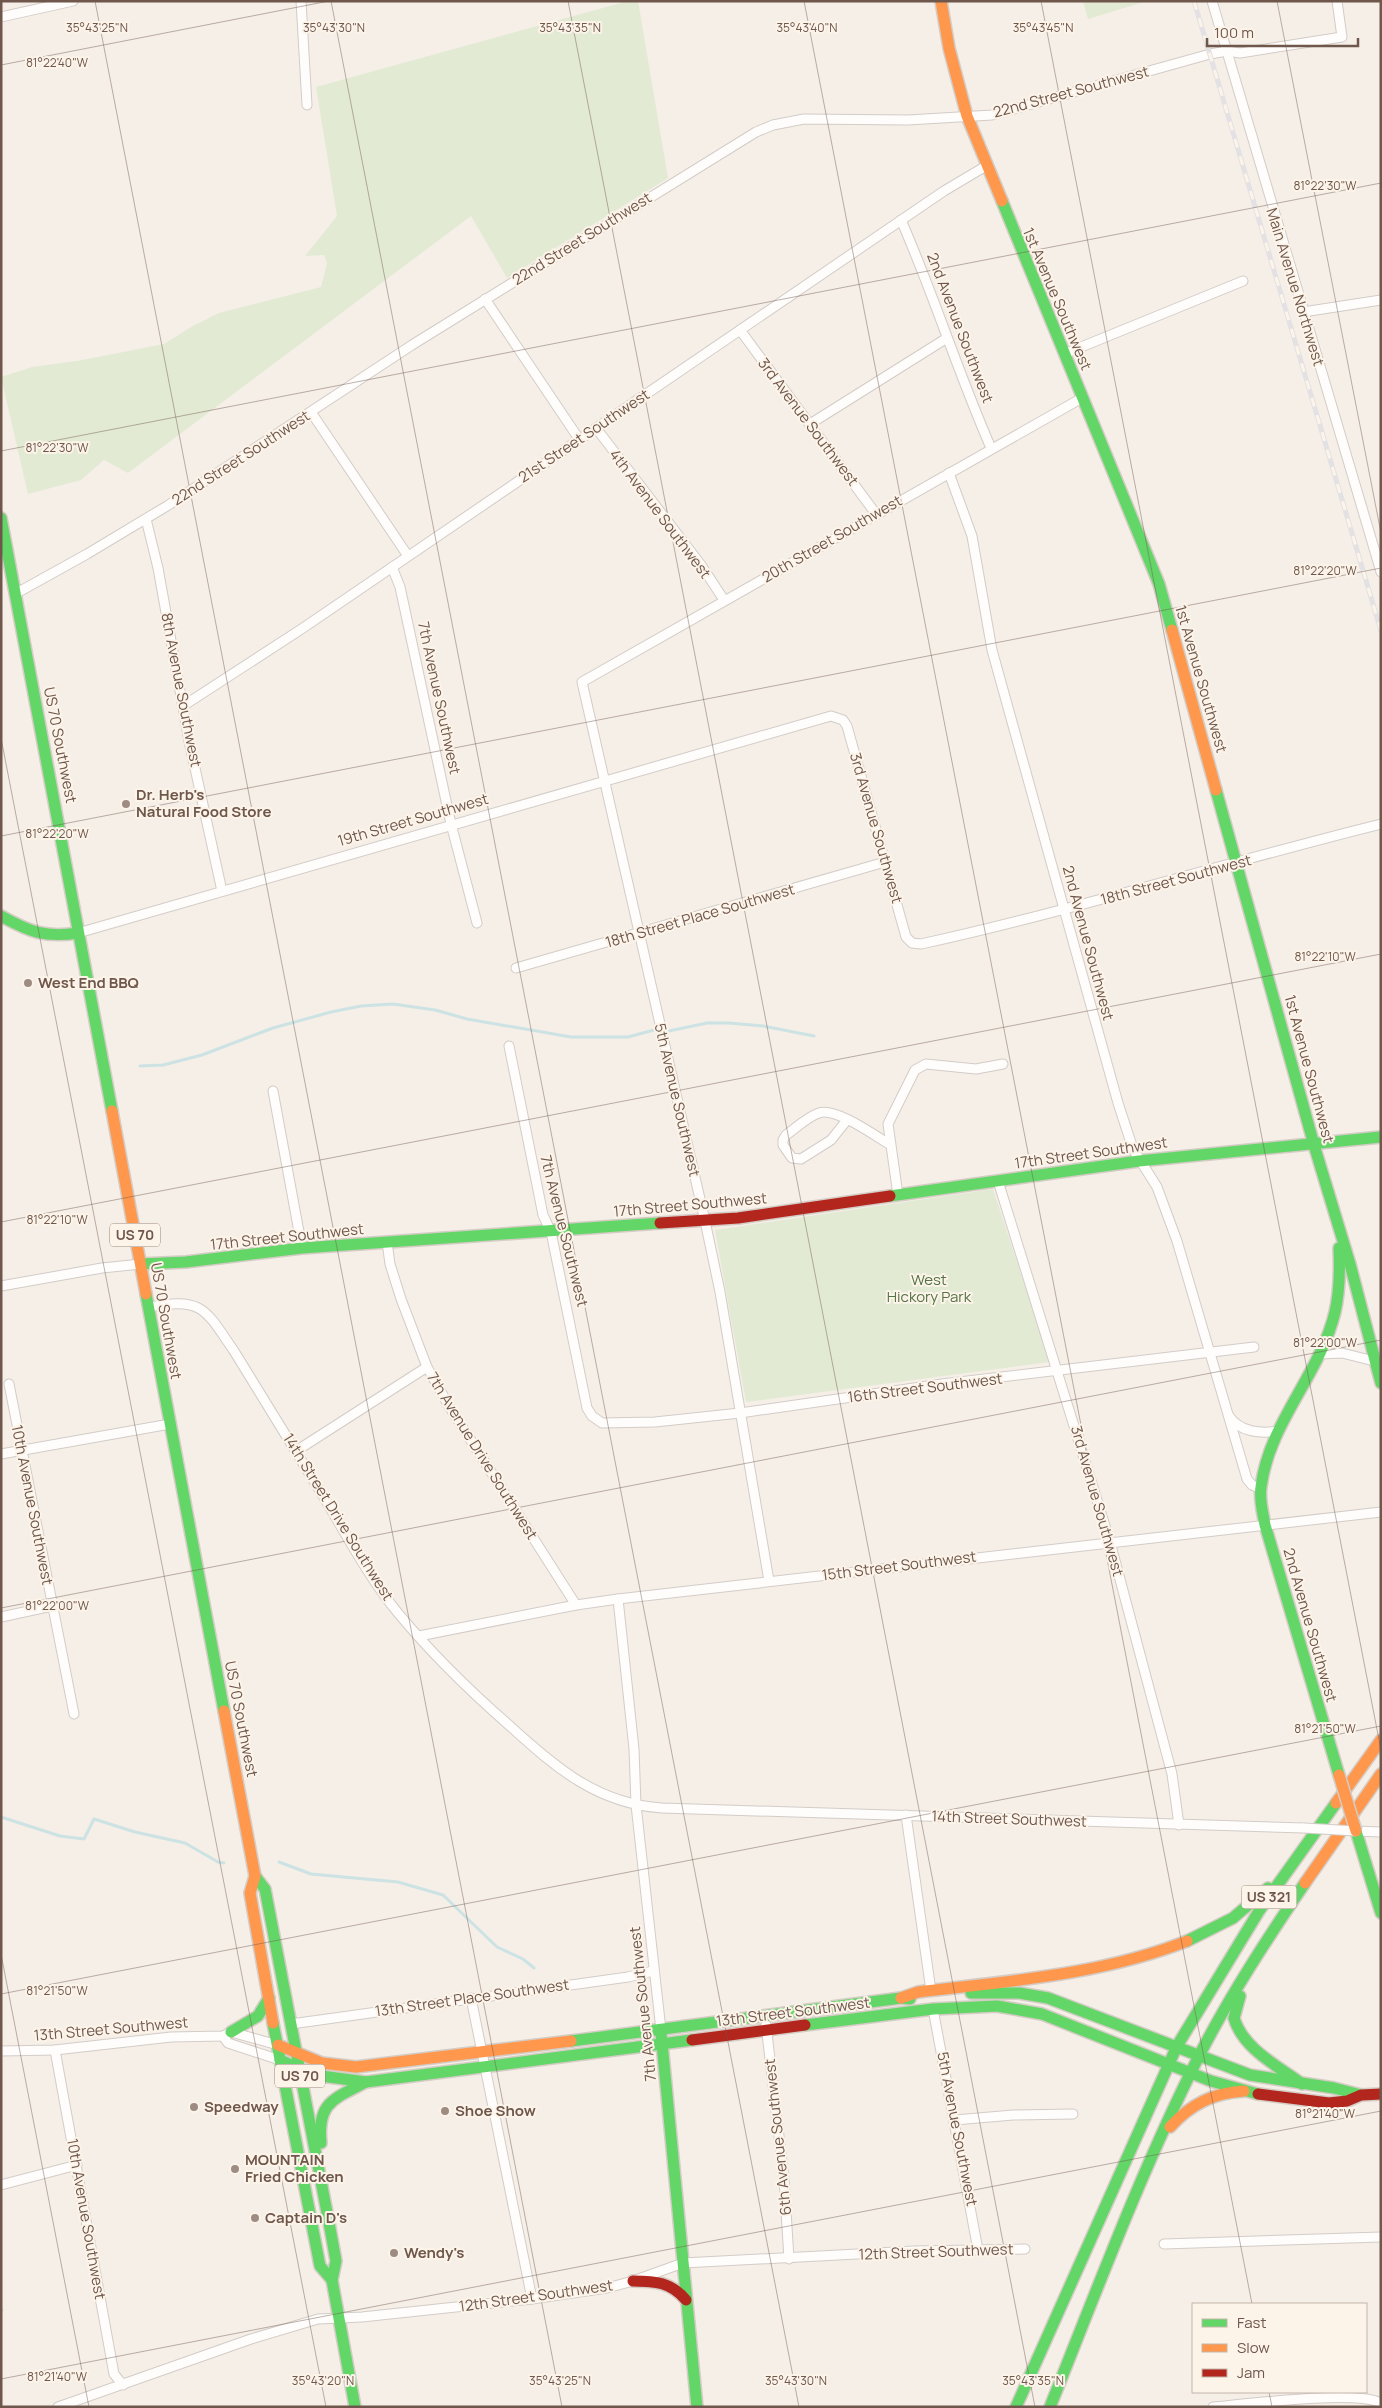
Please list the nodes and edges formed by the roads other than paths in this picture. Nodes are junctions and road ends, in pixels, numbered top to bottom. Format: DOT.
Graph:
graph roads {
  1 [pos="73,1"];
  2 [pos="301,1"];
  3 [pos="941,1"];
  4 [pos="1212,1"];
  5 [pos="1337,1"];
  6 [pos="1,17"];
  7 [pos="1226,51"];
  8 [pos="308,104"];
  9 [pos="967,116"];
  10 [pos="986,166"];
  11 [pos="901,220"];
  12 [pos="1243,281"];
  13 [pos="485,299"];
  14 [pos="1381,300"];
  15 [pos="1302,312"];
  16 [pos="740,330"];
  17 [pos="947,338"];
  18 [pos="1064,354"];
  19 [pos="1082,398"];
  20 [pos="311,412"];
  21 [pos="810,424"];
  22 [pos="596,428"];
  23 [pos="579,439"];
  24 [pos="991,448"];
  25 [pos="948,473"];
  26 [pos="876,514"];
  27 [pos="1,518"];
  28 [pos="146,519"];
  29 [pos="1376,538"];
  30 [pos="408,556"];
  31 [pos="392,567"];
  32 [pos="1381,572"];
  33 [pos="15,594"];
  34 [pos="724,600"];
  35 [pos="582,682"];
  36 [pos="183,706"];
  37 [pos="836,717"];
  38 [pos="604,781"];
  39 [pos="451,824"];
  40 [pos="1381,824"];
  41 [pos="885,862"];
  42 [pos="1236,863"];
  43 [pos="222,891"];
  44 [pos="1063,910"];
  45 [pos="1,916"];
  46 [pos="477,923"];
  47 [pos="78,933"];
  48 [pos="638,933"];
  49 [pos="912,943"];
  50 [pos="516,968"];
  51 [pos="509,1046"];
  52 [pos="1003,1064"];
  53 [pos="273,1091"];
  54 [pos="847,1120"];
  55 [pos="1381,1137"];
  56 [pos="890,1144"];
  57 [pos="1314,1145"];
  58 [pos="1139,1161"];
  59 [pos="998,1181"];
  60 [pos="898,1195"];
  61 [pos="1333,1210"];
  62 [pos="705,1221"];
  63 [pos="551,1232"];
  64 [pos="387,1242"];
  65 [pos="302,1248"];
  66 [pos="141,1264"];
  67 [pos="1,1286"];
  68 [pos="149,1308"];
  69 [pos="1254,1347"];
  70 [pos="1210,1353"];
  71 [pos="1320,1354"];
  72 [pos="1374,1361"];
  73 [pos="427,1368"];
  74 [pos="1058,1372"];
  75 [pos="1381,1383"];
  76 [pos="9,1384"];
  77 [pos="1226,1411"];
  78 [pos="740,1413"];
  79 [pos="597,1420"];
  80 [pos="170,1424"];
  81 [pos="1278,1431"];
  82 [pos="22,1451"];
  83 [pos="296,1451"];
  84 [pos="1,1454"];
  85 [pos="1261,1489"];
  86 [pos="1381,1512"];
  87 [pos="1265,1525"];
  88 [pos="1110,1542"];
  89 [pos="769,1581"];
  90 [pos="618,1599"];
  91 [pos="576,1605"];
  92 [pos="52,1606"];
  93 [pos="1,1618"];
  94 [pos="419,1636"];
  95 [pos="74,1714"];
  96 [pos="1381,1740"];
  97 [pos="1381,1774"];
  98 [pos="636,1805"];
  99 [pos="906,1815"];
  100 [pos="1179,1825"];
  101 [pos="1356,1831"];
  102 [pos="1381,1832"];
  103 [pos="1287,1872"];
  104 [pos="255,1876"];
  105 [pos="1381,1913"];
  106 [pos="1257,1954"];
  107 [pos="653,1971"];
  108 [pos="931,1990"];
  109 [pos="269,1998"];
  110 [pos="471,1998"];
  111 [pos="901,1998"];
  112 [pos="933,2009"];
  113 [pos="764,2016"];
  114 [pos="291,2024"];
  115 [pos="661,2030"];
  116 [pos="766,2031"];
  117 [pos="227,2034"];
  118 [pos="662,2044"];
  119 [pos="278,2045"];
  120 [pos="1177,2046"];
  121 [pos="55,2050"];
  122 [pos="1,2051"];
  123 [pos="296,2053"];
  124 [pos="482,2053"];
  125 [pos="1199,2055"];
  126 [pos="280,2060"];
  127 [pos="1170,2063"];
  128 [pos="298,2068"];
  129 [pos="485,2068"];
  130 [pos="1191,2073"];
  131 [pos="366,2082"];
  132 [pos="1302,2084"];
  133 [pos="1244,2091"];
  134 [pos="1381,2094"];
  135 [pos="1361,2095"];
  136 [pos="1073,2114"];
  137 [pos="954,2120"];
  138 [pos="1156,2144"];
  139 [pos="77,2165"];
  140 [pos="1,2185"];
  141 [pos="328,2217"];
  142 [pos="1381,2237"];
  143 [pos="1164,2244"];
  144 [pos="1025,2249"];
  145 [pos="978,2250"];
  146 [pos="789,2259"];
  147 [pos="683,2263"];
  148 [pos="332,2280"];
  149 [pos="633,2281"];
  150 [pos="532,2300"];
  151 [pos="686,2300"];
  152 [pos="339,2318"];
  153 [pos="123,2385"];
  154 [pos="1381,2403"];
  155 [pos="58,2407"];
  156 [pos="355,2407"];
  157 [pos="697,2407"];
  158 [pos="1016,2407"];
  159 [pos="1050,2407"];
  160 [pos="1213,2407"];
  1 -- 6 [label="street"];
  2 -- 8 [label="street"];
  3 -- 9 [label="main road, 1st Avenue Southwest"];
  4 -- 7 [label="street, Main Avenue Northwest"];
  5 -- 7 [label="street, 22nd Street Southwest"];
  7 -- 9 [label="street, 22nd Street Southwest"];
  7 -- 15 [label="street, Main Avenue Northwest"];
  9 -- 10 [label="main road, 1st Avenue Southwest"];
  9 -- 13 [label="street, 22nd Street Southwest"];
  10 -- 11 [label="street, 21st Street Southwest"];
  10 -- 18 [label="main road, 1st Avenue Southwest"];
  11 -- 16 [label="street, 21st Street Southwest"];
  11 -- 17 [label="street, 2nd Avenue Southwest"];
  12 -- 18 [label="street"];
  13 -- 20 [label="street, 22nd Street Southwest"];
  13 -- 23 [label="street"];
  14 -- 15 [label="street"];
  15 -- 29 [label="street, Main Avenue Northwest"];
  16 -- 21 [label="street, 3rd Avenue Southwest"];
  16 -- 22 [label="street, 21st Street Southwest"];
  17 -- 21 [label="street"];
  17 -- 24 [label="street, 2nd Avenue Southwest"];
  18 -- 19 [label="main road, 1st Avenue Southwest"];
  19 -- 24 [label="street, 20th Street Southwest"];
  19 -- 42 [label="main road, 1st Avenue Southwest"];
  20 -- 28 [label="street, 22nd Street Southwest"];
  20 -- 30 [label="street"];
  21 -- 26 [label="street, 3rd Avenue Southwest"];
  22 -- 23 [label="street, 21st Street Southwest"];
  22 -- 34 [label="street, 4th Avenue Southwest"];
  23 -- 30 [label="street, 21st Street Southwest"];
  24 -- 25 [label="street, 20th Street Southwest"];
  25 -- 26 [label="street, 20th Street Southwest"];
  25 -- 44 [label="street, 2nd Avenue Southwest"];
  26 -- 34 [label="street, 20th Street Southwest"];
  27 -- 33 [label="main road, US 70"];
  28 -- 33 [label="street, 22nd Street Southwest"];
  28 -- 36 [label="street, 8th Avenue Southwest"];
  29 -- 32 [label="street, Main Avenue Northwest"];
  30 -- 31 [label="street, 21st Street Southwest"];
  31 -- 36 [label="street, 21st Street Southwest"];
  31 -- 39 [label="street, 7th Avenue Southwest"];
  33 -- 47 [label="main road, US 70 Southwest / US 70"];
  34 -- 35 [label="street, 20th Street Southwest"];
  35 -- 38 [label="street, 5th Avenue Southwest"];
  36 -- 43 [label="street, 8th Avenue Southwest"];
  37 -- 38 [label="street, 19th Street Southwest"];
  37 -- 41 [label="street, 3rd Avenue Southwest"];
  38 -- 39 [label="street, 19th Street Southwest"];
  38 -- 48 [label="street, 5th Avenue Southwest"];
  39 -- 43 [label="street, 19th Street Southwest"];
  39 -- 46 [label="street, 7th Avenue Southwest"];
  40 -- 42 [label="street, 18th Street Southwest"];
  41 -- 48 [label="street, 18th Street Place Southwest"];
  41 -- 49 [label="street, 3rd Avenue Southwest"];
  42 -- 44 [label="street, 18th Street Southwest"];
  42 -- 57 [label="main road, 1st Avenue Southwest"];
  43 -- 47 [label="street, 19th Street Southwest"];
  44 -- 49 [label="street, 18th Street Southwest"];
  44 -- 58 [label="street, 2nd Avenue Southwest"];
  45 -- 47 [label="main road, 19th Street Southwest"];
  47 -- 66 [label="main road, US 70 Southwest / US 70"];
  48 -- 50 [label="street, 18th Street Place Southwest"];
  48 -- 62 [label="street, 5th Avenue Southwest"];
  51 -- 63 [label="street, 7th Avenue Southwest"];
  52 -- 56 [label="street"];
  53 -- 65 [label="street"];
  54 -- 54 [label="street"];
  54 -- 56 [label="street"];
  55 -- 57 [label="main road, 17th Street Southwest"];
  56 -- 60 [label="street"];
  57 -- 58 [label="main road, 17th Street Southwest"];
  57 -- 61 [label="main road, 1st Avenue Southwest"];
  58 -- 59 [label="main road, 17th Street Southwest"];
  58 -- 70 [label="street, 2nd Avenue Southwest"];
  59 -- 60 [label="main road, 17th Street Southwest"];
  59 -- 74 [label="street, 3rd Avenue Southwest"];
  60 -- 62 [label="main road, 17th Street Southwest"];
  61 -- 71 [label="main road, 2nd Avenue Southwest"];
  61 -- 72 [label="main road, 1st Avenue Southwest"];
  62 -- 63 [label="main road, 17th Street Southwest"];
  62 -- 78 [label="street, 5th Avenue Southwest"];
  63 -- 64 [label="main road, 17th Street Southwest"];
  63 -- 79 [label="street, 7th Avenue Southwest"];
  64 -- 65 [label="main road, 17th Street Southwest"];
  64 -- 73 [label="street, 7th Avenue Drive Southwest"];
  65 -- 66 [label="main road, 17th Street Southwest"];
  66 -- 67 [label="street, 17th Street Southwest"];
  66 -- 68 [label="main road, US 70 Southwest / US 70"];
  68 -- 80 [label="main road, US 70 Southwest / US 70"];
  68 -- 83 [label="street, 14th Street Drive Southwest"];
  69 -- 70 [label="street, 16th Street Southwest"];
  70 -- 74 [label="street, 16th Street Southwest"];
  70 -- 77 [label="street, 2nd Avenue Southwest"];
  71 -- 72 [label="street"];
  71 -- 81 [label="main road, 2nd Avenue Southwest"];
  72 -- 75 [label="main road, 1st Avenue Southwest"];
  73 -- 83 [label="street"];
  73 -- 91 [label="street, 7th Avenue Drive Southwest"];
  74 -- 78 [label="street, 16th Street Southwest"];
  74 -- 88 [label="street, 3rd Avenue Southwest"];
  76 -- 82 [label="street, 10th Avenue Southwest"];
  77 -- 81 [label="street"];
  77 -- 85 [label="street, 2nd Avenue Southwest"];
  78 -- 79 [label="street, 16th Street Southwest"];
  78 -- 89 [label="street, 5th Avenue Southwest"];
  80 -- 82 [label="street"];
  80 -- 104 [label="main road, US 70 Southwest / US 70"];
  81 -- 85 [label="main road, 2nd Avenue Southwest"];
  82 -- 84 [label="street"];
  82 -- 92 [label="street, 10th Avenue Southwest"];
  83 -- 94 [label="street, 14th Street Drive Southwest"];
  85 -- 87 [label="main road, 2nd Avenue Southwest"];
  86 -- 87 [label="street, 15th Street Southwest"];
  87 -- 88 [label="street, 15th Street Southwest"];
  87 -- 101 [label="main road, 2nd Avenue Southwest, bridge"];
  88 -- 89 [label="street, 15th Street Southwest"];
  88 -- 100 [label="street, 3rd Avenue Southwest"];
  89 -- 90 [label="street, 15th Street Southwest"];
  90 -- 91 [label="street, 15th Street Southwest"];
  90 -- 98 [label="street, 7th Avenue Southwest"];
  91 -- 94 [label="street, 15th Street Southwest"];
  92 -- 93 [label="street"];
  92 -- 95 [label="street, 10th Avenue Southwest"];
  94 -- 98 [label="street, 14th Street Drive Southwest"];
  96 -- 103 [label="main road, US 321"];
  97 -- 106 [label="main road, US 321"];
  98 -- 99 [label="street, 14th Street Southwest"];
  98 -- 107 [label="street, 7th Avenue Southwest"];
  99 -- 100 [label="street, 14th Street Southwest"];
  99 -- 108 [label="street"];
  100 -- 101 [label="street, 14th Street Southwest, bridge"];
  101 -- 102 [label="street, 14th Street Southwest"];
  101 -- 105 [label="main road, 2nd Avenue Southwest"];
  103 -- 108 [label="main road"];
  103 -- 120 [label="main road, US 321"];
  104 -- 109 [label="main road, US 70 Southwest / US 70"];
  104 -- 114 [label="main road, US 70 Southwest / US 70"];
  106 -- 125 [label="main road, US 321"];
  106 -- 132 [label="main road"];
  107 -- 110 [label="street, 13th Street Place Southwest"];
  107 -- 115 [label="street, 7th Avenue Southwest"];
  108 -- 111 [label="main road"];
  109 -- 117 [label="main road"];
  109 -- 119 [label="main road, US 70 Southwest / US 70"];
  110 -- 114 [label="street, 13th Street Place Southwest"];
  110 -- 124 [label="street"];
  111 -- 113 [label="main road, 13th Street Southwest"];
  111 -- 120 [label="main road, 13th Street Southwest"];
  112 -- 116 [label="main road, 13th Street Southwest"];
  112 -- 127 [label="main road, 13th Street Southwest"];
  112 -- 137 [label="street, 5th Avenue Southwest"];
  113 -- 115 [label="main road, 13th Street Southwest"];
  113 -- 116 [label="street, 6th Avenue Southwest"];
  114 -- 123 [label="main road, US 70 Southwest / US 70"];
  115 -- 118 [label="main road, 7th Avenue Southwest"];
  115 -- 124 [label="main road, 13th Street Southwest"];
  116 -- 118 [label="main road, 13th Street Southwest"];
  116 -- 146 [label="street, 6th Avenue Southwest"];
  117 -- 119 [label="street, 13th Street Southwest"];
  117 -- 121 [label="street, 13th Street Southwest"];
  117 -- 126 [label="street, 13th Street Southwest"];
  118 -- 129 [label="main road, 13th Street Southwest"];
  118 -- 147 [label="main road, 7th Avenue Southwest"];
  119 -- 123 [label="main road, 13th Street Southwest"];
  119 -- 126 [label="main road, US 70 Southwest / US 70"];
  120 -- 125 [label="main road, 13th Street Southwest"];
  120 -- 127 [label="main road, US 321"];
  121 -- 122 [label="street, 13th Street Southwest"];
  121 -- 139 [label="street, 10th Avenue Southwest"];
  123 -- 124 [label="main road, 13th Street Southwest"];
  123 -- 128 [label="main road, US 70 Southwest / US 70"];
  124 -- 129 [label="street"];
  125 -- 130 [label="main road, US 321"];
  125 -- 132 [label="main road, 13th Street Southwest"];
  126 -- 128 [label="main road, 13th Street Southwest"];
  126 -- 148 [label="main road, US 70 Southwest / US 70"];
  127 -- 130 [label="main road, 13th Street Southwest"];
  127 -- 158 [label="main road, US 321"];
  128 -- 131 [label="main road, 13th Street Southwest"];
  128 -- 141 [label="main road, US 70 Southwest / US 70"];
  129 -- 131 [label="main road, 13th Street Southwest"];
  129 -- 150 [label="street"];
  130 -- 133 [label="main road, 13th Street Southwest"];
  130 -- 138 [label="main road, US 321"];
  131 -- 141 [label="main road"];
  132 -- 135 [label="main road, 13th Street Southwest"];
  133 -- 135 [label="main road, 13th Street Southwest"];
  133 -- 138 [label="main road"];
  134 -- 135 [label="main road, 13th Street Southwest"];
  136 -- 137 [label="street"];
  137 -- 145 [label="street, 5th Avenue Southwest"];
  138 -- 159 [label="main road, US 321"];
  139 -- 140 [label="street"];
  139 -- 153 [label="street, 10th Avenue Southwest"];
  141 -- 148 [label="main road, US 70 Southwest / US 70"];
  142 -- 143 [label="street"];
  144 -- 145 [label="street, 12th Street Southwest"];
  145 -- 146 [label="street, 12th Street Southwest"];
  146 -- 147 [label="street, 12th Street Southwest"];
  147 -- 149 [label="street, 12th Street Southwest"];
  147 -- 151 [label="main road, 7th Avenue Southwest"];
  148 -- 152 [label="main road, US 70 Southwest / US 70"];
  149 -- 150 [label="street, 12th Street Southwest"];
  149 -- 151 [label="main road"];
  150 -- 152 [label="street, 12th Street Southwest"];
  151 -- 157 [label="main road, 7th Avenue Southwest"];
  152 -- 153 [label="street, 12th Street Southwest"];
  152 -- 156 [label="main road, US 70 Southwest / US 70"];
  153 -- 155 [label="street, 12th Street Southwest"];
  154 -- 160 [label="street"];
}
